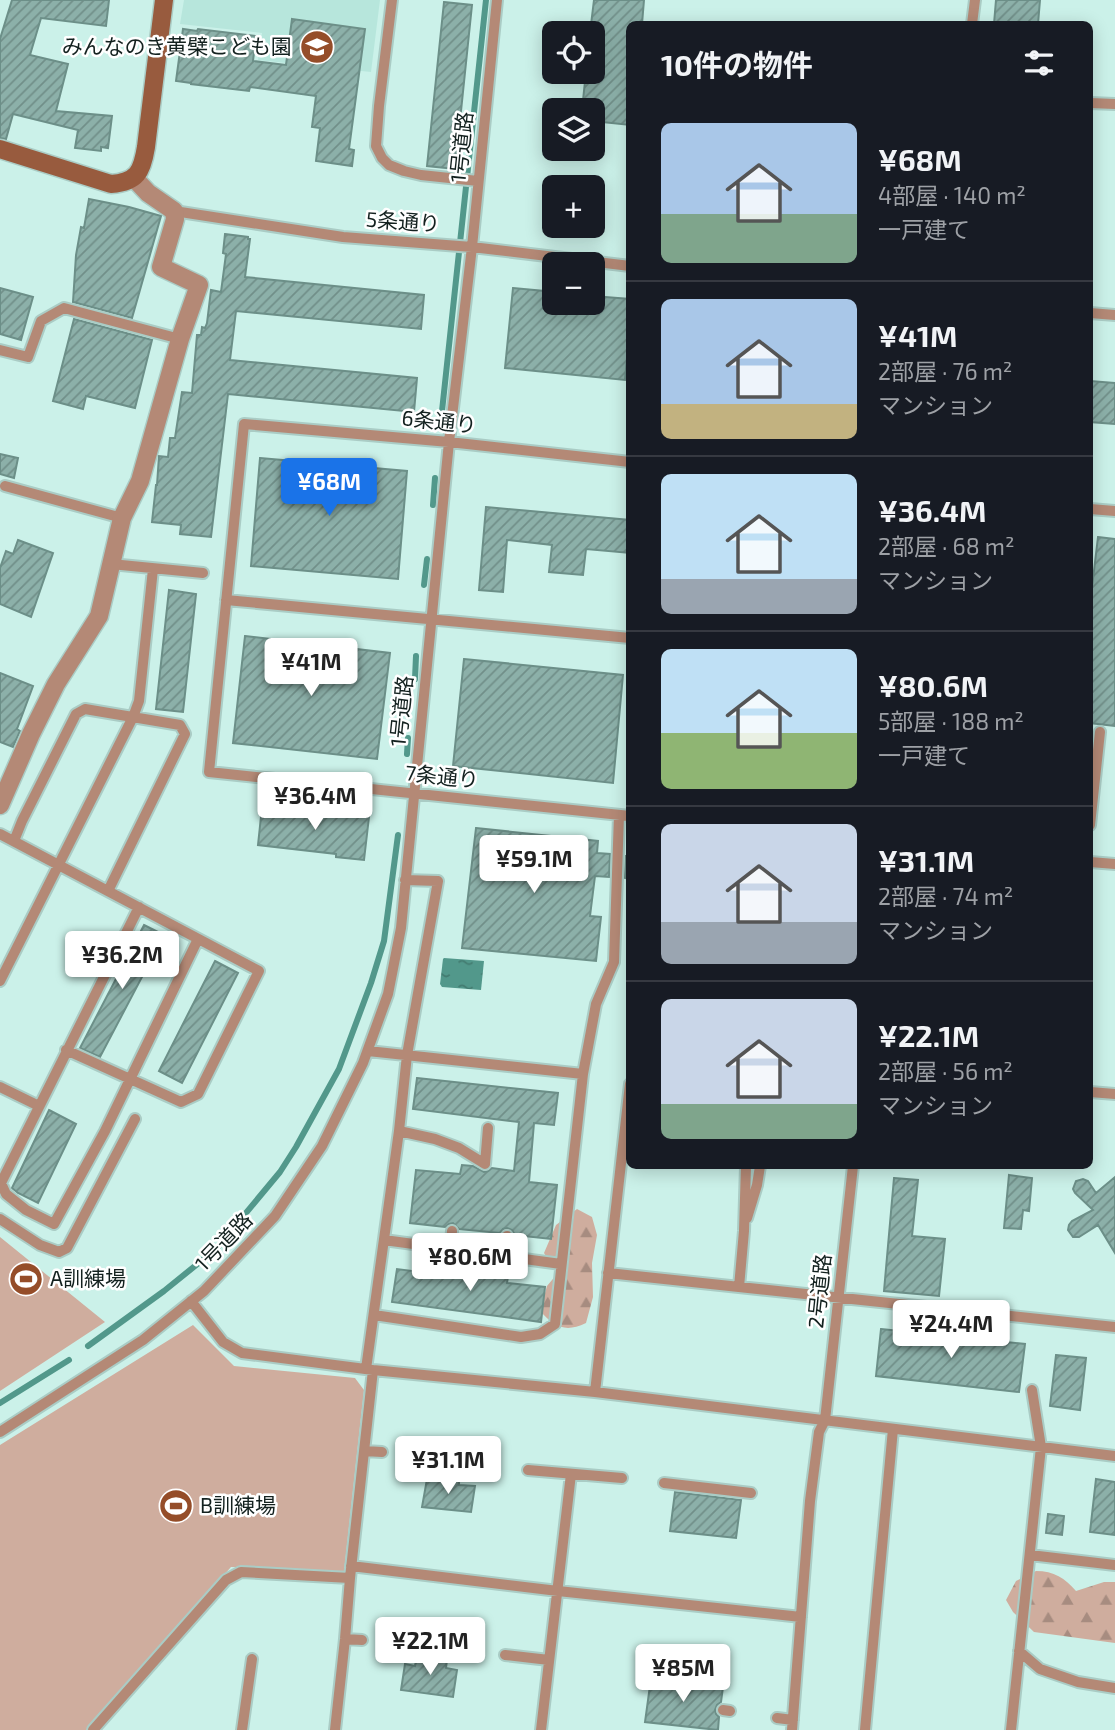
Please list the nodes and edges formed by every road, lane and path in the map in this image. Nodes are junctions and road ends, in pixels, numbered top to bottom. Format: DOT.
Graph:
graph roads {
  1 [pos="164,0"];
  2 [pos="392,0"];
  3 [pos="497,0"];
  4 [pos="975,0"];
  5 [pos="972,21"];
  6 [pos="1093,103"];
  7 [pos="1115,104"];
  8 [pos="0,149"];
  9 [pos="134,178"];
  10 [pos="476,180"];
  11 [pos="174,211"];
  12 [pos="470,246"];
  13 [pos="626,266"];
  14 [pos="1093,313"];
  15 [pos="1115,315"];
  16 [pos="180,339"];
  17 [pos="0,350"];
  18 [pos="449,442"];
  19 [pos="626,462"];
  20 [pos="5,486"];
  21 [pos="1093,509"];
  22 [pos="1115,511"];
  23 [pos="122,518"];
  24 [pos="111,564"];
  25 [pos="153,569"];
  26 [pos="203,573"];
  27 [pos="226,600"];
  28 [pos="431,621"];
  29 [pos="626,638"];
  30 [pos="133,717"];
  31 [pos="1100,732"];
  32 [pos="414,794"];
  33 [pos="1093,797"];
  34 [pos="0,806"];
  35 [pos="625,816"];
  36 [pos="0,834"];
  37 [pos="14,841"];
  38 [pos="1093,862"];
  39 [pos="1115,864"];
  40 [pos="59,865"];
  41 [pos="405,880"];
  42 [pos="108,891"];
  43 [pos="139,907"];
  44 [pos="198,939"];
  45 [pos="0,981"];
  46 [pos="66,1051"];
  47 [pos="368,1051"];
  48 [pos="407,1055"];
  49 [pos="583,1074"];
  50 [pos="129,1079"];
  51 [pos="0,1087"];
  52 [pos="1093,1092"];
  53 [pos="1115,1094"];
  54 [pos="39,1106"];
  55 [pos="626,1118"];
  56 [pos="135,1119"];
  57 [pos="488,1128"];
  58 [pos="399,1131"];
  59 [pos="746,1169"];
  60 [pos="760,1169"];
  61 [pos="853,1169"];
  62 [pos="0,1219"];
  63 [pos="452,1231"];
  64 [pos="744,1231"];
  65 [pos="507,1236"];
  66 [pos="384,1240"];
  67 [pos="451,1248"];
  68 [pos="504,1256"];
  69 [pos="449,1263"];
  70 [pos="561,1264"];
  71 [pos="503,1270"];
  72 [pos="608,1273"];
  73 [pos="739,1287"];
  74 [pos="839,1298"];
  75 [pos="191,1301"];
  76 [pos="374,1315"];
  77 [pos="1115,1327"];
  78 [pos="369,1370"];
  79 [pos="1032,1390"];
  80 [pos="594,1392"];
  81 [pos="825,1420"];
  82 [pos="893,1429"];
  83 [pos="0,1432"];
  84 [pos="1041,1447"];
  85 [pos="364,1451"];
  86 [pos="382,1452"];
  87 [pos="1115,1455"];
  88 [pos="421,1457"];
  89 [pos="490,1464"];
  90 [pos="528,1470"];
  91 [pos="571,1474"];
  92 [pos="622,1478"];
  93 [pos="664,1483"];
  94 [pos="751,1493"];
  95 [pos="1030,1555"];
  96 [pos="1115,1565"];
  97 [pos="350,1572"];
  98 [pos="558,1591"];
  99 [pos="801,1616"];
  100 [pos="345,1639"];
  101 [pos="362,1640"];
  102 [pos="399,1644"];
  103 [pos="467,1651"];
  104 [pos="1019,1651"];
  105 [pos="505,1655"];
  106 [pos="252,1659"];
  107 [pos="549,1660"];
  108 [pos="1115,1688"];
  109 [pos="778,1718"];
  110 [pos="792,1725"];
  111 [pos="93,1730"];
  112 [pos="242,1730"];
  113 [pos="334,1730"];
  114 [pos="541,1730"];
  115 [pos="865,1730"];
  116 [pos="1010,1730"];
  1 -- 9 [label="street"];
  2 -- 10 [label="lane"];
  3 -- 10 [label="lane, 1号道路"];
  4 -- 5 [label="lane"];
  6 -- 7 [label="lane"];
  8 -- 9 [label="street"];
  9 -- 11 [label="street"];
  10 -- 12 [label="lane, 1号道路"];
  11 -- 12 [label="lane, 5条通り"];
  11 -- 16 [label="street"];
  12 -- 13 [label="lane, 5条通り"];
  12 -- 18 [label="lane, 1号道路"];
  14 -- 15 [label="lane"];
  16 -- 17 [label="lane"];
  16 -- 23 [label="street"];
  18 -- 19 [label="lane, 6条通り"];
  18 -- 27 [label="lane, 6条通り"];
  18 -- 28 [label="lane, 1号道路"];
  20 -- 23 [label="lane"];
  21 -- 22 [label="lane"];
  23 -- 24 [label="street"];
  24 -- 25 [label="lane"];
  24 -- 34 [label="street"];
  25 -- 26 [label="lane"];
  25 -- 30 [label="lane"];
  27 -- 28 [label="lane"];
  27 -- 32 [label="lane, 7条通り"];
  28 -- 29 [label="lane"];
  28 -- 32 [label="lane, 1号道路"];
  30 -- 37 [label="lane"];
  30 -- 40 [label="lane"];
  30 -- 42 [label="lane"];
  31 -- 33 [label="lane"];
  32 -- 35 [label="lane, 7条通り"];
  32 -- 41 [label="lane, 1号道路"];
  35 -- 49 [label="lane"];
  36 -- 37 [label="lane"];
  37 -- 40 [label="lane"];
  38 -- 39 [label="lane"];
  40 -- 42 [label="lane"];
  40 -- 45 [label="lane"];
  41 -- 47 [label="lane, 1号道路"];
  41 -- 48 [label="lane"];
  42 -- 43 [label="lane"];
  43 -- 44 [label="lane"];
  43 -- 46 [label="lane"];
  44 -- 50 [label="lane"];
  44 -- 50 [label="lane"];
  46 -- 50 [label="lane"];
  46 -- 54 [label="lane"];
  47 -- 48 [label="lane"];
  47 -- 75 [label="lane, 1号道路"];
  48 -- 49 [label="lane"];
  48 -- 58 [label="lane"];
  49 -- 70 [label="lane"];
  50 -- 54 [label="lane"];
  51 -- 54 [label="lane"];
  52 -- 53 [label="lane"];
  55 -- 72 [label="lane"];
  56 -- 62 [label="lane"];
  57 -- 58 [label="lane"];
  58 -- 66 [label="lane"];
  59 -- 64 [label="lane"];
  60 -- 64 [label="lane"];
  61 -- 74 [label="lane, 2号道路"];
  63 -- 67 [label="lane"];
  64 -- 73 [label="lane"];
  65 -- 68 [label="lane"];
  66 -- 67 [label="lane"];
  66 -- 76 [label="lane"];
  67 -- 68 [label="lane"];
  67 -- 69 [label="lane"];
  68 -- 70 [label="lane"];
  68 -- 71 [label="lane"];
  70 -- 76 [label="lane"];
  72 -- 73 [label="lane"];
  72 -- 80 [label="lane"];
  73 -- 74 [label="lane"];
  74 -- 77 [label="lane"];
  74 -- 81 [label="lane, 2号道路"];
  75 -- 78 [label="lane"];
  75 -- 83 [label="lane, 1号道路"];
  76 -- 78 [label="lane"];
  78 -- 80 [label="lane"];
  78 -- 85 [label="lane"];
  79 -- 84 [label="lane"];
  80 -- 81 [label="lane"];
  81 -- 82 [label="lane"];
  81 -- 99 [label="lane, 2号道路"];
  82 -- 84 [label="lane"];
  82 -- 115 [label="lane"];
  84 -- 87 [label="lane"];
  84 -- 95 [label="lane"];
  85 -- 86 [label="lane"];
  85 -- 97 [label="lane"];
  88 -- 89 [label="lane"];
  90 -- 91 [label="lane"];
  91 -- 92 [label="lane"];
  91 -- 98 [label="lane"];
  93 -- 94 [label="lane"];
  95 -- 96 [label="lane"];
  95 -- 104 [label="lane"];
  97 -- 98 [label="lane"];
  97 -- 100 [label="lane"];
  97 -- 111 [label="lane"];
  98 -- 99 [label="lane"];
  98 -- 107 [label="lane"];
  99 -- 110 [label="lane, 2号道路"];
  100 -- 101 [label="lane"];
  100 -- 113 [label="lane"];
  102 -- 103 [label="lane"];
  104 -- 108 [label="lane"];
  104 -- 116 [label="lane"];
  105 -- 107 [label="lane"];
  106 -- 112 [label="lane"];
  107 -- 114 [label="lane"];
  109 -- 110 [label="lane"];
}
